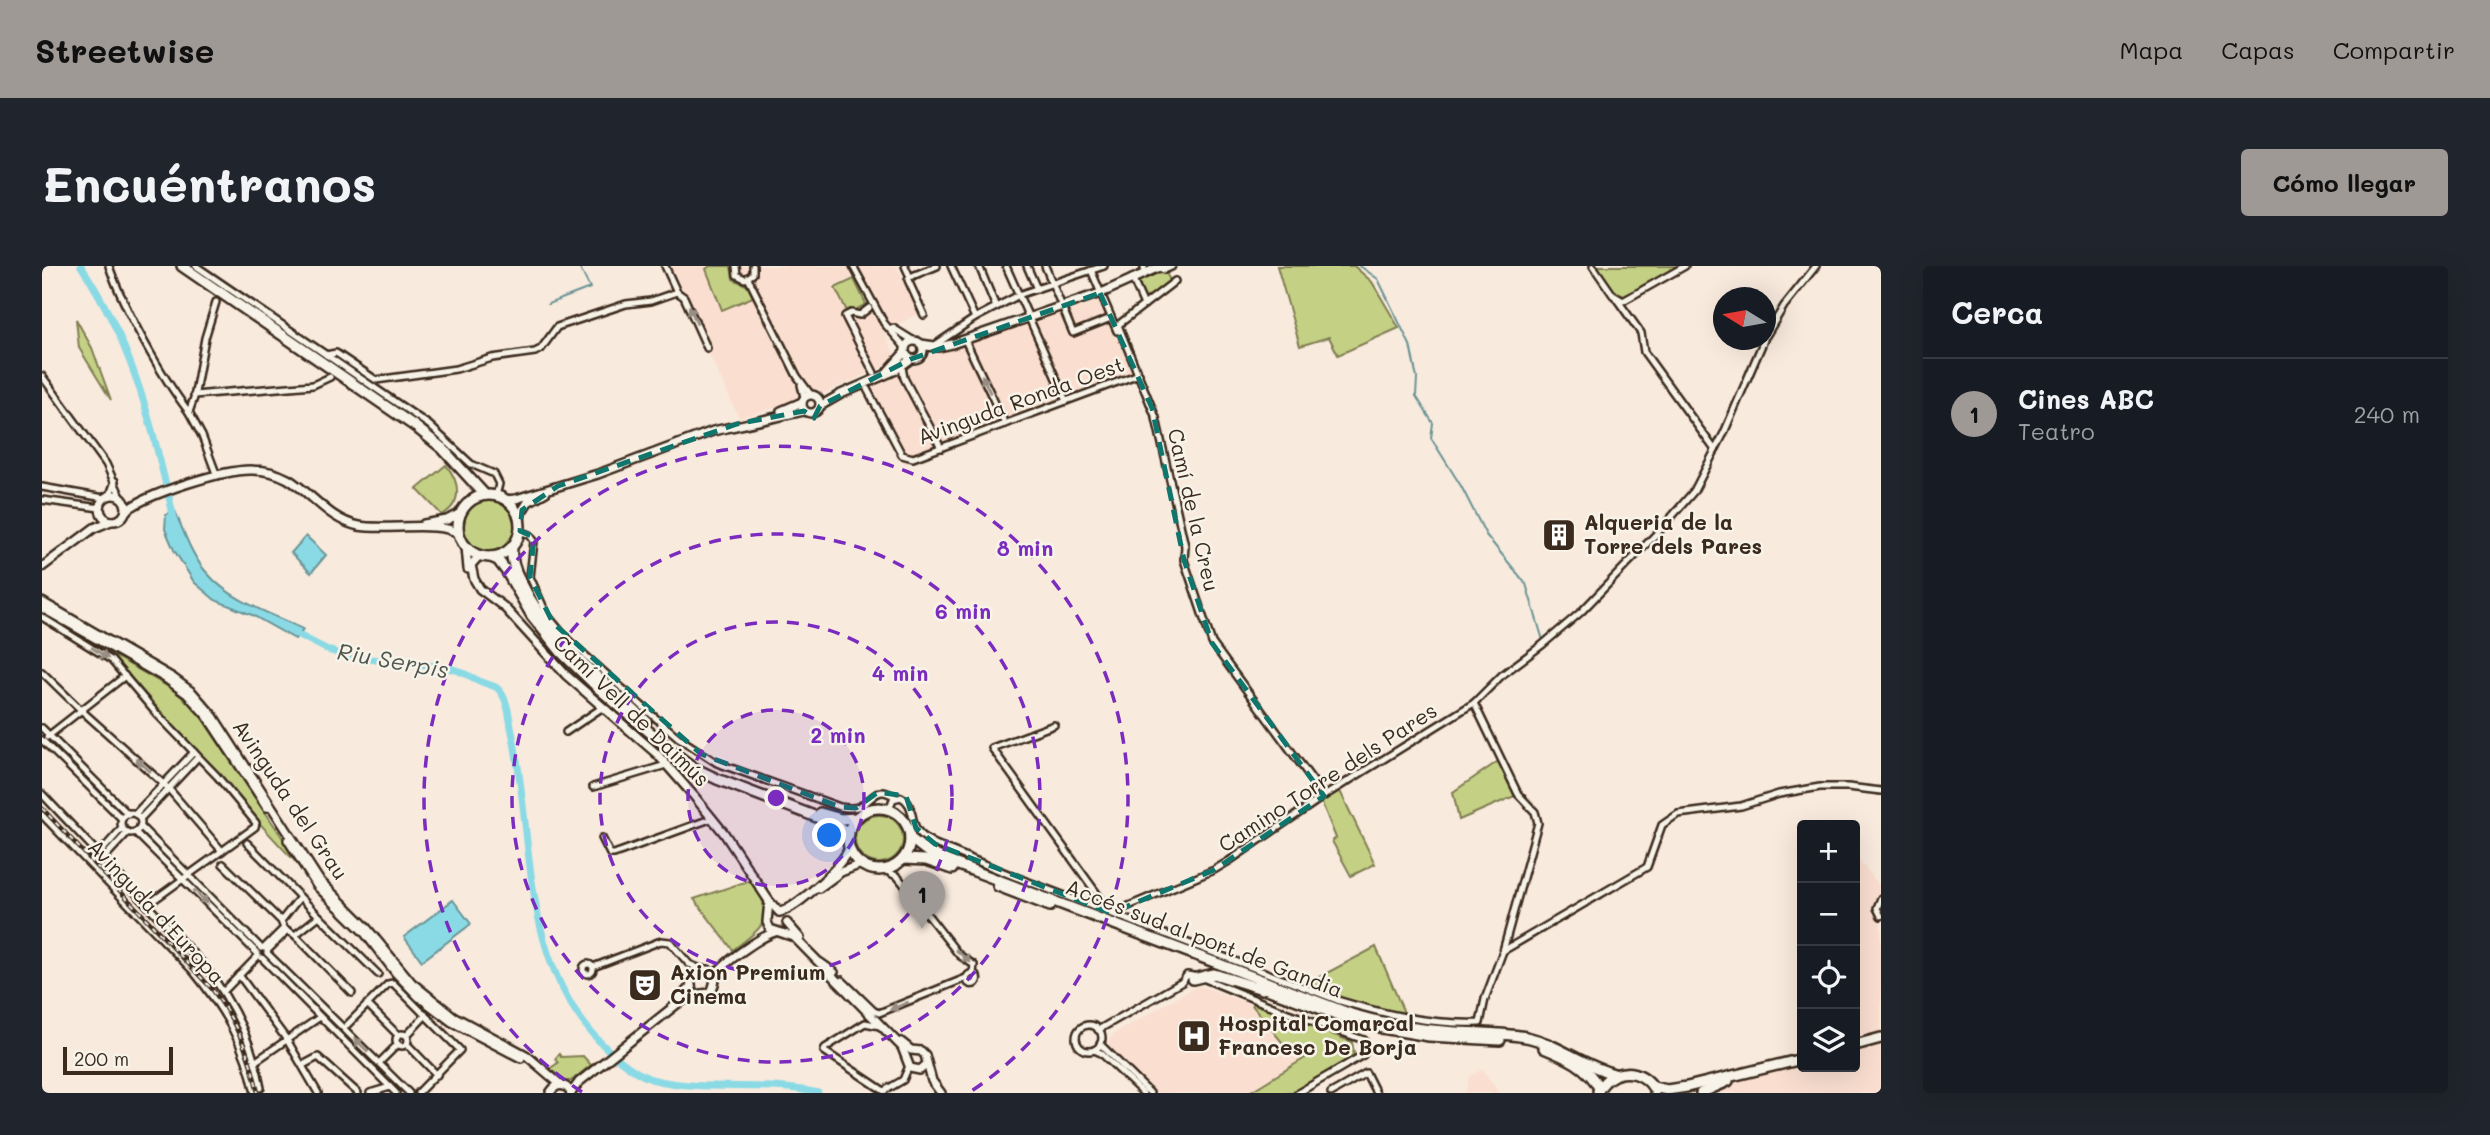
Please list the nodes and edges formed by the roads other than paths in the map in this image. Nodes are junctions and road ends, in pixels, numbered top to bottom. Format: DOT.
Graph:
graph roads {
  1 [pos="182,266"];
  2 [pos="196,266"];
  3 [pos="665,266"];
  4 [pos="736,266"];
  5 [pos="753,266"];
  6 [pos="853,266"];
  7 [pos="905,266"];
  8 [pos="937,266"];
  9 [pos="951,266"];
  10 [pos="979,266"];
  11 [pos="1006,266"];
  12 [pos="1027,266"];
  13 [pos="1045,266"];
  14 [pos="1077,266"];
  15 [pos="1102,266"];
  16 [pos="1593,266"];
  17 [pos="1685,266"];
  18 [pos="1816,266"];
  19 [pos="109,267"];
  20 [pos="1165,267"];
  21 [pos="1091,270"];
  22 [pos="1141,271"];
  23 [pos="1080,274"];
  24 [pos="910,277"];
  25 [pos="748,278"];
  26 [pos="1053,284"];
  27 [pos="1037,289"];
  28 [pos="677,292"];
  29 [pos="1101,295"];
  30 [pos="1018,296"];
  31 [pos="1616,298"];
  32 [pos="216,302"];
  33 [pos="1144,305"];
  34 [pos="996,307"];
  35 [pos="869,308"];
  36 [pos="1063,308"];
  37 [pos="924,315"];
  38 [pos="880,316"];
  39 [pos="975,318"];
  40 [pos="1028,318"];
  41 [pos="1111,318"];
  42 [pos="1776,319"];
  43 [pos="1117,326"];
  44 [pos="966,342"];
  45 [pos="919,343"];
  46 [pos="952,344"];
  47 [pos="707,348"];
  48 [pos="905,350"];
  49 [pos="1760,350"];
  50 [pos="326,355"];
  51 [pos="922,356"];
  52 [pos="911,359"];
  53 [pos="902,369"];
  54 [pos="874,373"];
  55 [pos="884,374"];
  56 [pos="1138,375"];
  57 [pos="42,376"];
  58 [pos="330,377"];
  59 [pos="867,389"];
  60 [pos="194,395"];
  61 [pos="810,401"];
  62 [pos="1066,401"];
  63 [pos="189,412"];
  64 [pos="1005,425"];
  65 [pos="941,448"];
  66 [pos="1715,450"];
  67 [pos="461,471"];
  68 [pos="217,475"];
  69 [pos="115,481"];
  70 [pos="558,486"];
  71 [pos="42,487"];
  72 [pos="485,495"];
  73 [pos="88,496"];
  74 [pos="107,496"];
  75 [pos="122,498"];
  76 [pos="501,498"];
  77 [pos="143,499"];
  78 [pos="42,500"];
  79 [pos="468,503"];
  80 [pos="89,506"];
  81 [pos="100,509"];
  82 [pos="126,511"];
  83 [pos="461,513"];
  84 [pos="519,516"];
  85 [pos="111,521"];
  86 [pos="406,527"];
  87 [pos="94,528"];
  88 [pos="520,531"];
  89 [pos="459,534"];
  90 [pos="512,546"];
  91 [pos="466,547"];
  92 [pos="480,556"];
  93 [pos="491,557"];
  94 [pos="42,567"];
  95 [pos="480,589"];
  96 [pos="42,603"];
  97 [pos="42,608"];
  98 [pos="42,617"];
  99 [pos="42,671"];
  100 [pos="125,676"];
  101 [pos="1474,702"];
  102 [pos="603,707"];
  103 [pos="81,710"];
  104 [pos="1054,725"];
  105 [pos="42,728"];
  106 [pos="566,732"];
  107 [pos="49,736"];
  108 [pos="42,740"];
  109 [pos="196,754"];
  110 [pos="667,765"];
  111 [pos="165,786"];
  112 [pos="593,788"];
  113 [pos="1881,791"];
  114 [pos="42,794"];
  115 [pos="1324,796"];
  116 [pos="895,797"];
  117 [pos="889,810"];
  118 [pos="42,815"];
  119 [pos="134,816"];
  120 [pos="713,818"];
  121 [pos="856,818"];
  122 [pos="122,819"];
  123 [pos="140,826"];
  124 [pos="129,830"];
  125 [pos="849,834"];
  126 [pos="602,838"];
  127 [pos="910,838"];
  128 [pos="247,843"];
  129 [pos="849,847"];
  130 [pos="222,851"];
  131 [pos="102,856"];
  132 [pos="903,859"];
  133 [pos="223,864"];
  134 [pos="861,864"];
  135 [pos="885,870"];
  136 [pos="190,874"];
  137 [pos="183,880"];
  138 [pos="300,897"];
  139 [pos="1881,898"];
  140 [pos="769,901"];
  141 [pos="147,905"];
  142 [pos="779,912"];
  143 [pos="1111,914"];
  144 [pos="319,916"];
  145 [pos="1881,916"];
  146 [pos="768,920"];
  147 [pos="787,922"];
  148 [pos="284,927"];
  149 [pos="777,932"];
  150 [pos="295,935"];
  151 [pos="1503,951"];
  152 [pos="262,953"];
  153 [pos="821,962"];
  154 [pos="689,964"];
  155 [pos="593,967"];
  156 [pos="704,970"];
  157 [pos="835,972"];
  158 [pos="378,974"];
  159 [pos="239,975"];
  160 [pos="691,975"];
  161 [pos="715,979"];
  162 [pos="1193,979"];
  163 [pos="1205,979"];
  164 [pos="842,980"];
  165 [pos="690,987"];
  166 [pos="224,990"];
  167 [pos="352,993"];
  168 [pos="699,995"];
  169 [pos="1289,997"];
  170 [pos="367,1004"];
  171 [pos="327,1011"];
  172 [pos="871,1012"];
  173 [pos="426,1015"];
  174 [pos="320,1017"];
  175 [pos="865,1023"];
  176 [pos="880,1026"];
  177 [pos="344,1028"];
  178 [pos="1100,1032"];
  179 [pos="398,1035"];
  180 [pos="407,1035"];
  181 [pos="1881,1038"];
  182 [pos="287,1040"];
  183 [pos="630,1041"];
  184 [pos="398,1044"];
  185 [pos="407,1044"];
  186 [pos="1100,1044"];
  187 [pos="1860,1044"];
  188 [pos="1094,1050"];
  189 [pos="914,1051"];
  190 [pos="1797,1060"];
  191 [pos="257,1061"];
  192 [pos="1790,1062"];
  193 [pos="379,1063"];
  194 [pos="908,1063"];
  195 [pos="303,1065"];
  196 [pos="1765,1066"];
  197 [pos="921,1069"];
  198 [pos="1614,1074"];
  199 [pos="437,1075"];
  200 [pos="904,1080"];
  201 [pos="578,1083"];
  202 [pos="562,1086"];
  203 [pos="390,1087"];
  204 [pos="261,1088"];
  205 [pos="1655,1090"];
  206 [pos="551,1091"];
  207 [pos="1598,1091"];
  208 [pos="255,1093"];
  209 [pos="318,1093"];
  210 [pos="358,1093"];
  211 [pos="370,1093"];
  212 [pos="396,1093"];
  213 [pos="409,1093"];
  214 [pos="418,1093"];
  215 [pos="571,1093"];
  216 [pos="941,1093"];
  217 [pos="1143,1093"];
  218 [pos="1150,1093"];
  219 [pos="1298,1093"];
  220 [pos="1331,1093"];
  221 [pos="1376,1093"];
  222 [pos="1682,1093"];
  223 [pos="1700,1093"];
  1 -- 67 [label="highway"];
  2 -- 50 [label="street"];
  3 -- 28 [label="street"];
  4 -- 25 [label="street"];
  5 -- 25 [label="street"];
  6 -- 38 [label="street"];
  7 -- 24 [label="street"];
  8 -- 24 [label="street"];
  9 -- 39 [label="street"];
  10 -- 34 [label="street"];
  11 -- 30 [label="street"];
  12 -- 27 [label="street"];
  13 -- 26 [label="street"];
  14 -- 23 [label="street"];
  15 -- 21 [label="street"];
  16 -- 31 [label="street"];
  17 -- 31 [label="street"];
  18 -- 42 [label="street, Camino Torre dels Pares"];
  19 -- 63 [label="street"];
  20 -- 22 [label="main road"];
  20 -- 33 [label="street"];
  21 -- 23 [label="street"];
  21 -- 29 [label="street, Camí de la Creu"];
  22 -- 29 [label="main road"];
  22 -- 33 [label="street"];
  23 -- 26 [label="street"];
  24 -- 37 [label="street"];
  25 -- 61 [label="street"];
  26 -- 27 [label="street"];
  26 -- 36 [label="street"];
  27 -- 30 [label="street"];
  47 -- 28 [label="street, one-way"];
  28 -- 50 [label="street"];
  29 -- 36 [label="main road"];
  29 -- 41 [label="street, Camí de la Creu"];
  30 -- 34 [label="street"];
  30 -- 40 [label="street"];
  31 -- 66 [label="street"];
  32 -- 60 [label="street"];
  33 -- 43 [label="street"];
  34 -- 39 [label="street"];
  35 -- 54 [label="street"];
  36 -- 40 [label="main road"];
  36 -- 41 [label="street"];
  38 -- 45 [label="street"];
  38 -- 48 [label="street"];
  39 -- 45 [label="street"];
  40 -- 44 [label="main road"];
  40 -- 62 [label="street"];
  41 -- 43 [label="street, Camí de la Creu"];
  43 -- 56 [label="street, Camí de la Creu"];
  44 -- 46 [label="main road"];
  64 -- 44 [label="street, one-way"];
  45 -- 46 [label="main road"];
  45 -- 48 [label="main road"];
  45 -- 51 [label="main road"];
  46 -- 51 [label="main road"];
  48 -- 52 [label="main road"];
  48 -- 55 [label="main road"];
  49 -- 66 [label="street, Camino Torre dels Pares"];
  50 -- 76 [label="street"];
  51 -- 52 [label="main road"];
  52 -- 53 [label="main road"];
  53 -- 55 [label="main road"];
  53 -- 65 [label="street"];
  55 -- 61 [label="main road"];
  56 -- 62 [label="street, Avinguda Ronda Oest"];
  56 -- 115 [label="street, Camí de la Creu"];
  57 -- 69 [label="street"];
  58 -- 60 [label="street"];
  59 -- 65 [label="street, Avinguda Ronda Oest"];
  60 -- 63 [label="street"];
  61 -- 70 [label="main road"];
  62 -- 64 [label="street, Avinguda Ronda Oest"];
  63 -- 68 [label="street"];
  64 -- 65 [label="street, Avinguda Ronda Oest"];
  66 -- 101 [label="street, Camino Torre dels Pares"];
  67 -- 72 [label="highway"];
  67 -- 79 [label="highway"];
  68 -- 77 [label="main road"];
  68 -- 86 [label="main road"];
  69 -- 74 [label="street"];
  69 -- 75 [label="street"];
  70 -- 76 [label="main road"];
  70 -- 84 [label="main road"];
  71 -- 73 [label="street"];
  72 -- 76 [label="highway"];
  72 -- 79 [label="highway"];
  73 -- 74 [label="street"];
  73 -- 80 [label="street"];
  74 -- 75 [label="main road"];
  74 -- 81 [label="main road"];
  75 -- 77 [label="main road"];
  75 -- 82 [label="main road"];
  76 -- 84 [label="highway"];
  77 -- 82 [label="main road"];
  78 -- 80 [label="street"];
  79 -- 83 [label="highway"];
  80 -- 81 [label="street"];
  81 -- 85 [label="main road"];
  81 -- 87 [label="main road"];
  82 -- 85 [label="main road"];
  83 -- 86 [label="main road"];
  83 -- 89 [label="highway"];
  84 -- 88 [label="highway"];
  85 -- 87 [label="main road"];
  86 -- 89 [label="main road"];
  87 -- 94 [label="main road"];
  88 -- 90 [label="highway"];
  88 -- 116 [label="street"];
  89 -- 91 [label="highway"];
  90 -- 93 [label="highway"];
  90 -- 121 [label="highway"];
  91 -- 92 [label="highway"];
  91 -- 95 [label="main road"];
  92 -- 93 [label="highway"];
  92 -- 95 [label="main road"];
  93 -- 125 [label="highway"];
  95 -- 102 [label="main road, Camí Vell de Daimús"];
  96 -- 202 [label="main road, Avinguda del Grau"];
  97 -- 206 [label="main road, Avinguda del Grau"];
  98 -- 100 [label="street, one-way"];
  99 -- 103 [label="street"];
  100 -- 103 [label="street"];
  100 -- 109 [label="street"];
  101 -- 115 [label="street, Camino Torre dels Pares"];
  101 -- 151 [label="street"];
  102 -- 106 [label="street"];
  102 -- 110 [label="main road, Camí Vell de Daimús"];
  103 -- 107 [label="street"];
  111 -- 103 [label="street, one-way"];
  104 -- 143 [label="street"];
  105 -- 107 [label="street"];
  107 -- 108 [label="street"];
  107 -- 119 [label="street"];
  108 -- 122 [label="street"];
  109 -- 111 [label="street"];
  109 -- 130 [label="street"];
  110 -- 112 [label="street"];
  110 -- 120 [label="main road, Camí Vell de Daimús"];
  111 -- 119 [label="street"];
  111 -- 130 [label="street"];
  113 -- 151 [label="street"];
  114 -- 131 [label="street"];
  115 -- 143 [label="street, Camino Torre dels Pares"];
  116 -- 117 [label="street"];
  116 -- 143 [label="street"];
  117 -- 121 [label="highway"];
  117 -- 127 [label="highway, Accés sud al port de Gandia"];
  118 -- 208 [label="street, Avinguda d'Europa"];
  119 -- 122 [label="street"];
  119 -- 123 [label="street"];
  120 -- 126 [label="street"];
  120 -- 140 [label="main road, Camí Vell de Daimús"];
  121 -- 125 [label="highway"];
  122 -- 124 [label="street"];
  123 -- 124 [label="street"];
  123 -- 136 [label="street"];
  124 -- 131 [label="street"];
  124 -- 137 [label="street"];
  125 -- 129 [label="highway"];
  127 -- 132 [label="highway"];
  127 -- 198 [label="highway, Accés sud al port de Gandia"];
  128 -- 138 [label="street"];
  129 -- 134 [label="highway"];
  129 -- 142 [label="main road"];
  130 -- 136 [label="street"];
  131 -- 141 [label="street"];
  132 -- 135 [label="highway"];
  132 -- 169 [label="highway, Accés sud al port de Gandia"];
  133 -- 148 [label="street"];
  134 -- 135 [label="highway"];
  134 -- 147 [label="main road"];
  135 -- 172 [label="street, one-way"];
  136 -- 137 [label="street"];
  136 -- 152 [label="street"];
  137 -- 141 [label="street"];
  137 -- 152 [label="street, one-way"];
  138 -- 144 [label="street"];
  138 -- 148 [label="street"];
  139 -- 145 [label="street"];
  140 -- 142 [label="main road, Camí Vell de Daimús"];
  140 -- 146 [label="main road"];
  141 -- 166 [label="street"];
  142 -- 146 [label="main road"];
  142 -- 147 [label="main road"];
  143 -- 151 [label="street"];
  144 -- 150 [label="street"];
  144 -- 158 [label="street"];
  146 -- 149 [label="main road"];
  146 -- 156 [label="main road"];
  147 -- 149 [label="main road"];
  147 -- 153 [label="main road"];
  148 -- 150 [label="street"];
  148 -- 152 [label="street"];
  149 -- 161 [label="main road"];
  149 -- 172 [label="main road"];
  150 -- 167 [label="street"];
  152 -- 159 [label="street"];
  152 -- 171 [label="street"];
  152 -- 174 [label="street"];
  153 -- 157 [label="street"];
  153 -- 189 [label="main road"];
  154 -- 155 [label="street"];
  154 -- 156 [label="street"];
  154 -- 160 [label="street"];
  156 -- 160 [label="main road"];
  156 -- 161 [label="main road"];
  159 -- 166 [label="street"];
  159 -- 182 [label="street"];
  160 -- 165 [label="main road"];
  161 -- 168 [label="main road"];
  162 -- 169 [label="highway"];
  162 -- 178 [label="street"];
  163 -- 219 [label="street"];
  164 -- 172 [label="street"];
  165 -- 168 [label="main road"];
  165 -- 183 [label="main road"];
  166 -- 191 [label="street"];
  168 -- 183 [label="main road"];
  169 -- 207 [label="highway, Accés sud al port de Gandia"];
  170 -- 173 [label="street"];
  170 -- 177 [label="street"];
  170 -- 179 [label="street"];
  171 -- 174 [label="street"];
  171 -- 177 [label="street"];
  172 -- 175 [label="street"];
  172 -- 176 [label="main road"];
  173 -- 180 [label="street"];
  173 -- 199 [label="street"];
  174 -- 182 [label="street"];
  174 -- 203 [label="street"];
  175 -- 176 [label="street"];
  175 -- 200 [label="street"];
  176 -- 194 [label="main road"];
  193 -- 177 [label="street, one-way"];
  178 -- 186 [label="street"];
  178 -- 188 [label="street"];
  179 -- 180 [label="street"];
  179 -- 184 [label="street"];
  180 -- 185 [label="street"];
  181 -- 187 [label="highway"];
  182 -- 191 [label="street"];
  182 -- 195 [label="street"];
  183 -- 201 [label="main road"];
  184 -- 185 [label="street"];
  184 -- 193 [label="street"];
  185 -- 199 [label="street"];
  186 -- 188 [label="street"];
  186 -- 218 [label="street"];
  188 -- 217 [label="street"];
  189 -- 194 [label="main road"];
  189 -- 197 [label="main road"];
  190 -- 192 [label="highway"];
  191 -- 204 [label="street"];
  192 -- 196 [label="highway"];
  192 -- 223 [label="highway"];
  193 -- 213 [label="street"];
  194 -- 197 [label="main road"];
  194 -- 200 [label="street"];
  195 -- 209 [label="street"];
  195 -- 210 [label="street"];
  196 -- 205 [label="highway"];
  196 -- 222 [label="highway"];
  197 -- 200 [label="street"];
  197 -- 216 [label="main road"];
  198 -- 205 [label="highway, Accés sud al port de Gandia"];
  198 -- 207 [label="highway, Accés sud al port de Gandia"];
  199 -- 214 [label="street"];
  201 -- 202 [label="main road"];
  201 -- 215 [label="main road"];
  202 -- 206 [label="main road"];
  202 -- 215 [label="main road, Avinguda del Grau"];
  203 -- 211 [label="street"];
  203 -- 212 [label="street"];
  220 -- 221 [label="street"];
}
